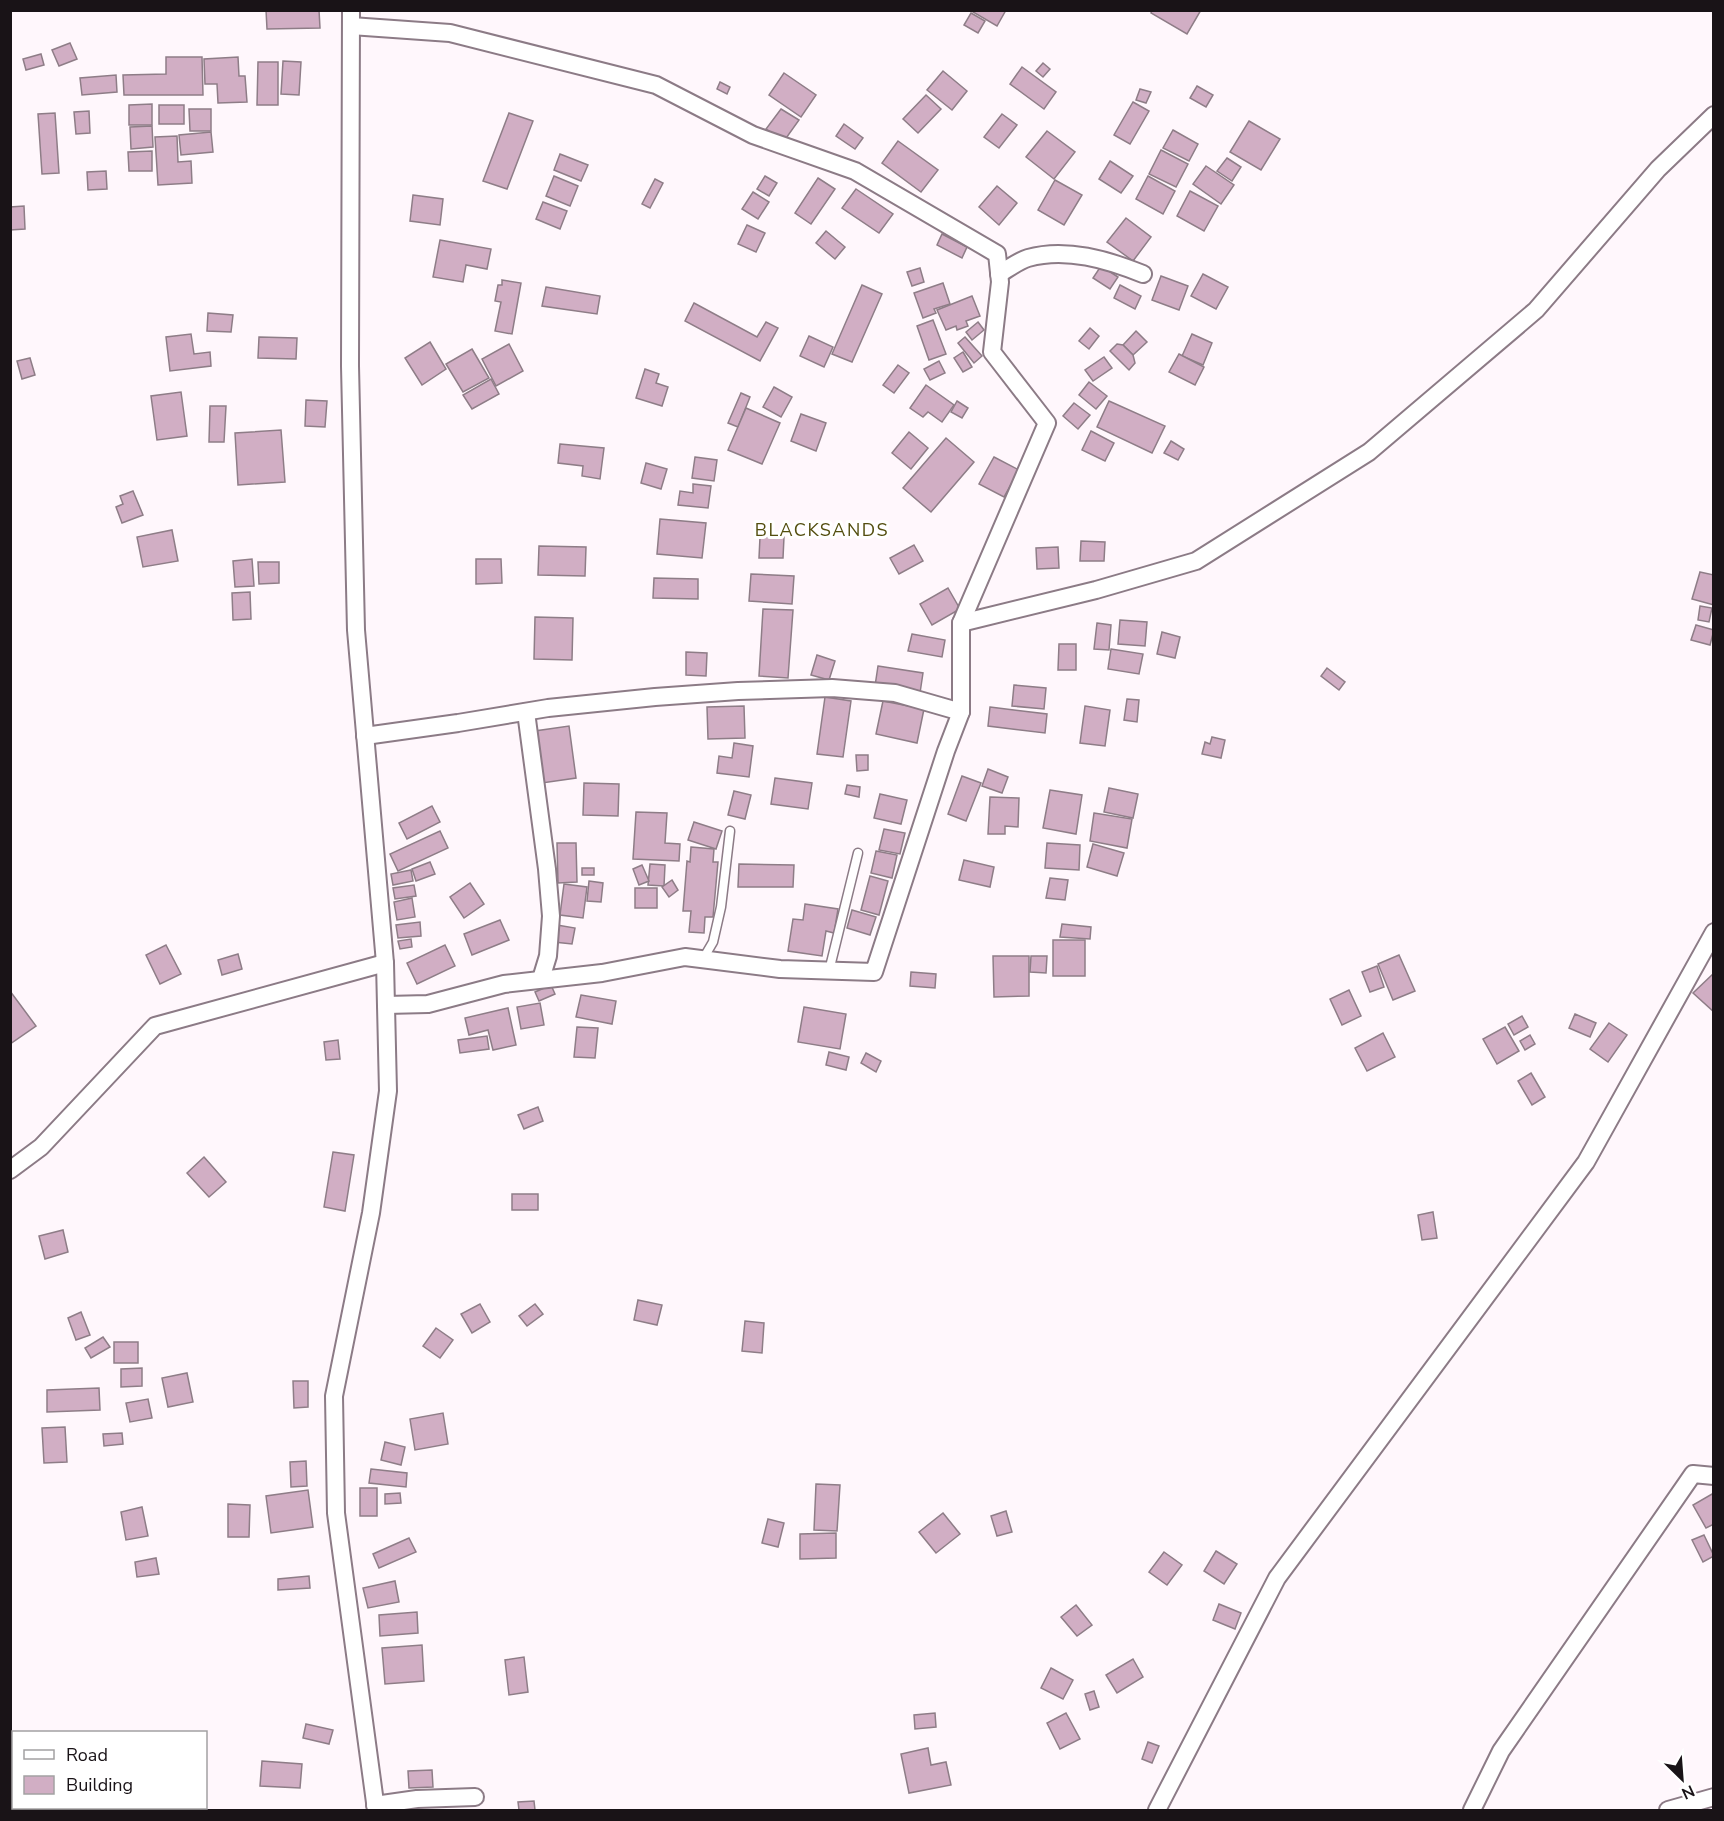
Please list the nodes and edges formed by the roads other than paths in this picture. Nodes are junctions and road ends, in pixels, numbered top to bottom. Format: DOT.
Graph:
graph roads {
  1 [pos="351,18"];
  2 [pos="1713,115"];
  3 [pos="999,274"];
  4 [pos="1143,274"];
  5 [pos="961,623"];
  6 [pos="526,712"];
  7 [pos="961,712"];
  8 [pos="365,736"];
  9 [pos="730,831"];
  10 [pos="858,853"];
  11 [pos="1713,932"];
  12 [pos="702,960"];
  13 [pos="385,963"];
  14 [pos="829,971"];
  15 [pos="541,979"];
  16 [pos="386,1005"];
  17 [pos="10,1170"];
  18 [pos="1713,1476"];
  19 [pos="475,1797"];
  20 [pos="1713,1797"];
  21 [pos="376,1808"];
  22 [pos="1157,1810"];
  23 [pos="1472,1810"];
  24 [pos="1668,1810"];
  1 -- 3 [label="street"];
  1 -- 8 [label="street"];
  2 -- 5 [label="street"];
  3 -- 4 [label="street"];
  3 -- 5 [label="street"];
  5 -- 7 [label="street"];
  6 -- 7 [label="street"];
  6 -- 8 [label="street"];
  6 -- 15 [label="street"];
  7 -- 14 [label="street"];
  8 -- 13 [label="street"];
  9 -- 12 [label="lane"];
  10 -- 14 [label="lane"];
  11 -- 22 [label="street"];
  12 -- 14 [label="street"];
  12 -- 15 [label="street"];
  13 -- 16 [label="street"];
  13 -- 17 [label="street"];
  15 -- 16 [label="street"];
  16 -- 21 [label="street"];
  18 -- 23 [label="street"];
  19 -- 21 [label="street"];
  20 -- 24 [label="street"];
}
